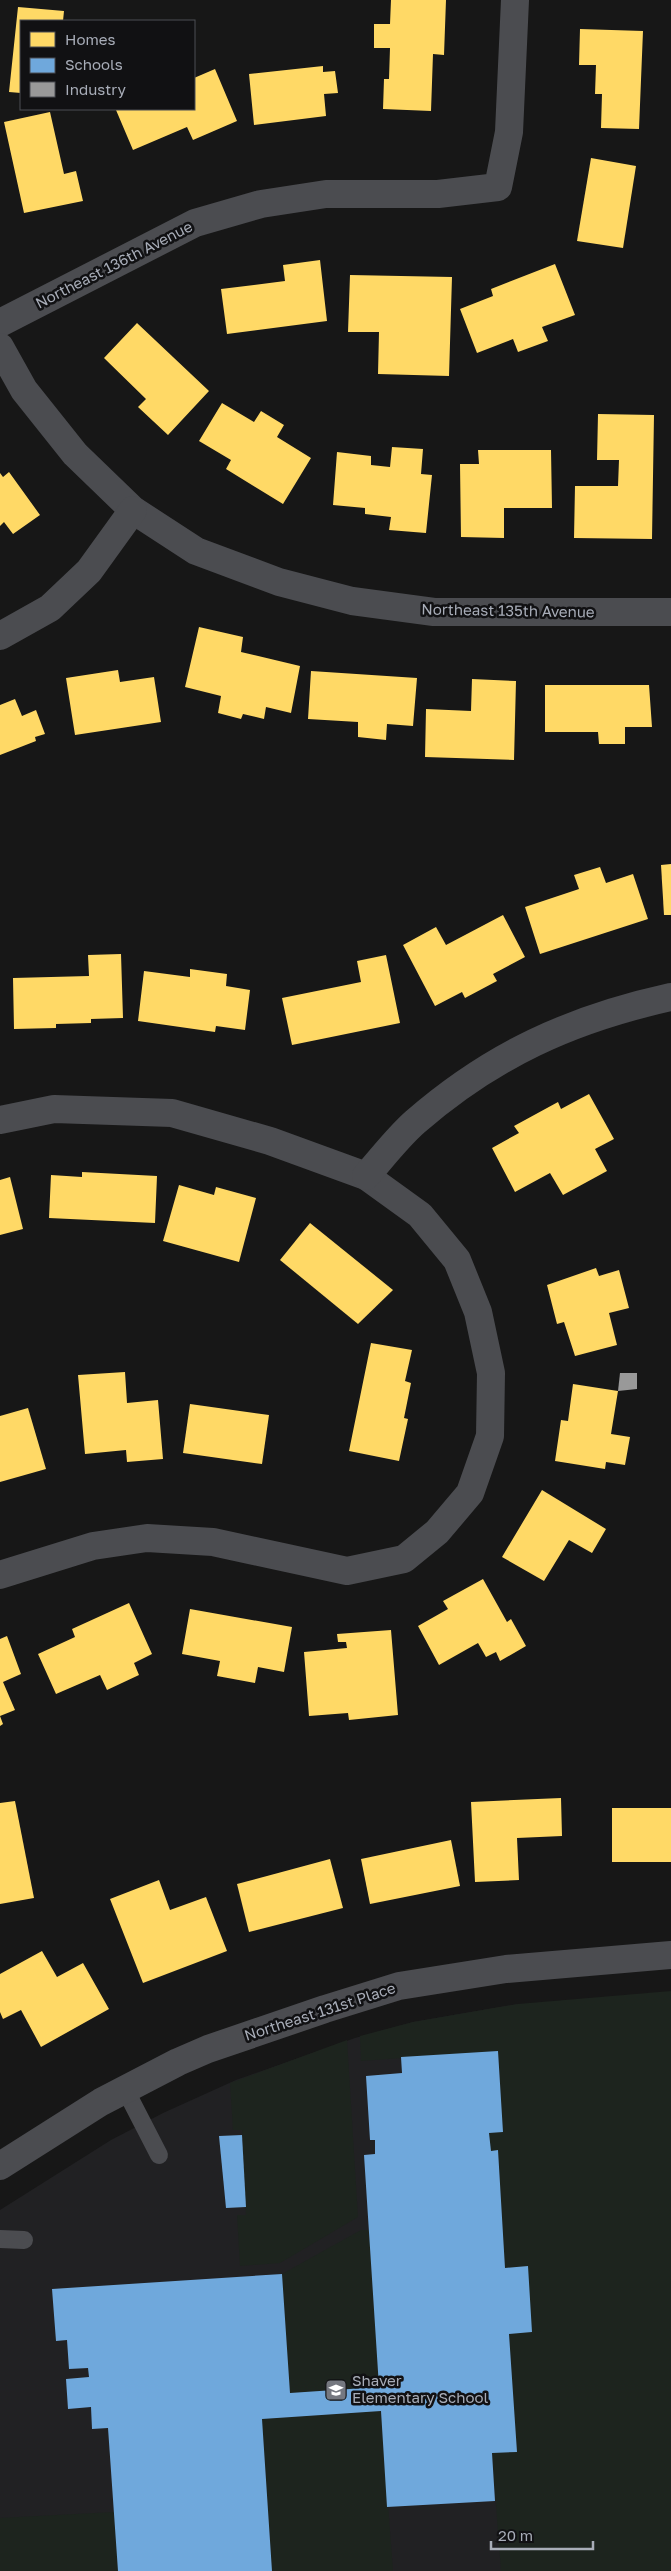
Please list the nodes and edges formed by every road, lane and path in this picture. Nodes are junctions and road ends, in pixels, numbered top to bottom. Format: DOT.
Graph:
graph roads {
  1 [pos="514,0"];
  2 [pos="0,323"];
  3 [pos="0,347"];
  4 [pos="133,510"];
  5 [pos="671,612"];
  6 [pos="0,636"];
  7 [pos="671,997"];
  8 [pos="0,1120"];
  9 [pos="366,1176"];
  10 [pos="0,1575"];
  11 [pos="671,1955"];
  12 [pos="125,2089"];
  13 [pos="159,2155"];
  14 [pos="0,2166"];
  15 [pos="0,2239"];
  16 [pos="24,2240"];
  1 -- 2 [label="street, Northeast 136th Avenue"];
  3 -- 4 [label="street, Northeast 135th Avenue"];
  4 -- 5 [label="street, Northeast 135th Avenue"];
  4 -- 6 [label="street"];
  7 -- 9 [label="street"];
  8 -- 9 [label="street"];
  9 -- 10 [label="street"];
  11 -- 12 [label="street, Northeast 131st Place"];
  12 -- 13 [label="lane"];
  12 -- 14 [label="street, Northeast 131st Place"];
  15 -- 16 [label="lane"];
}
